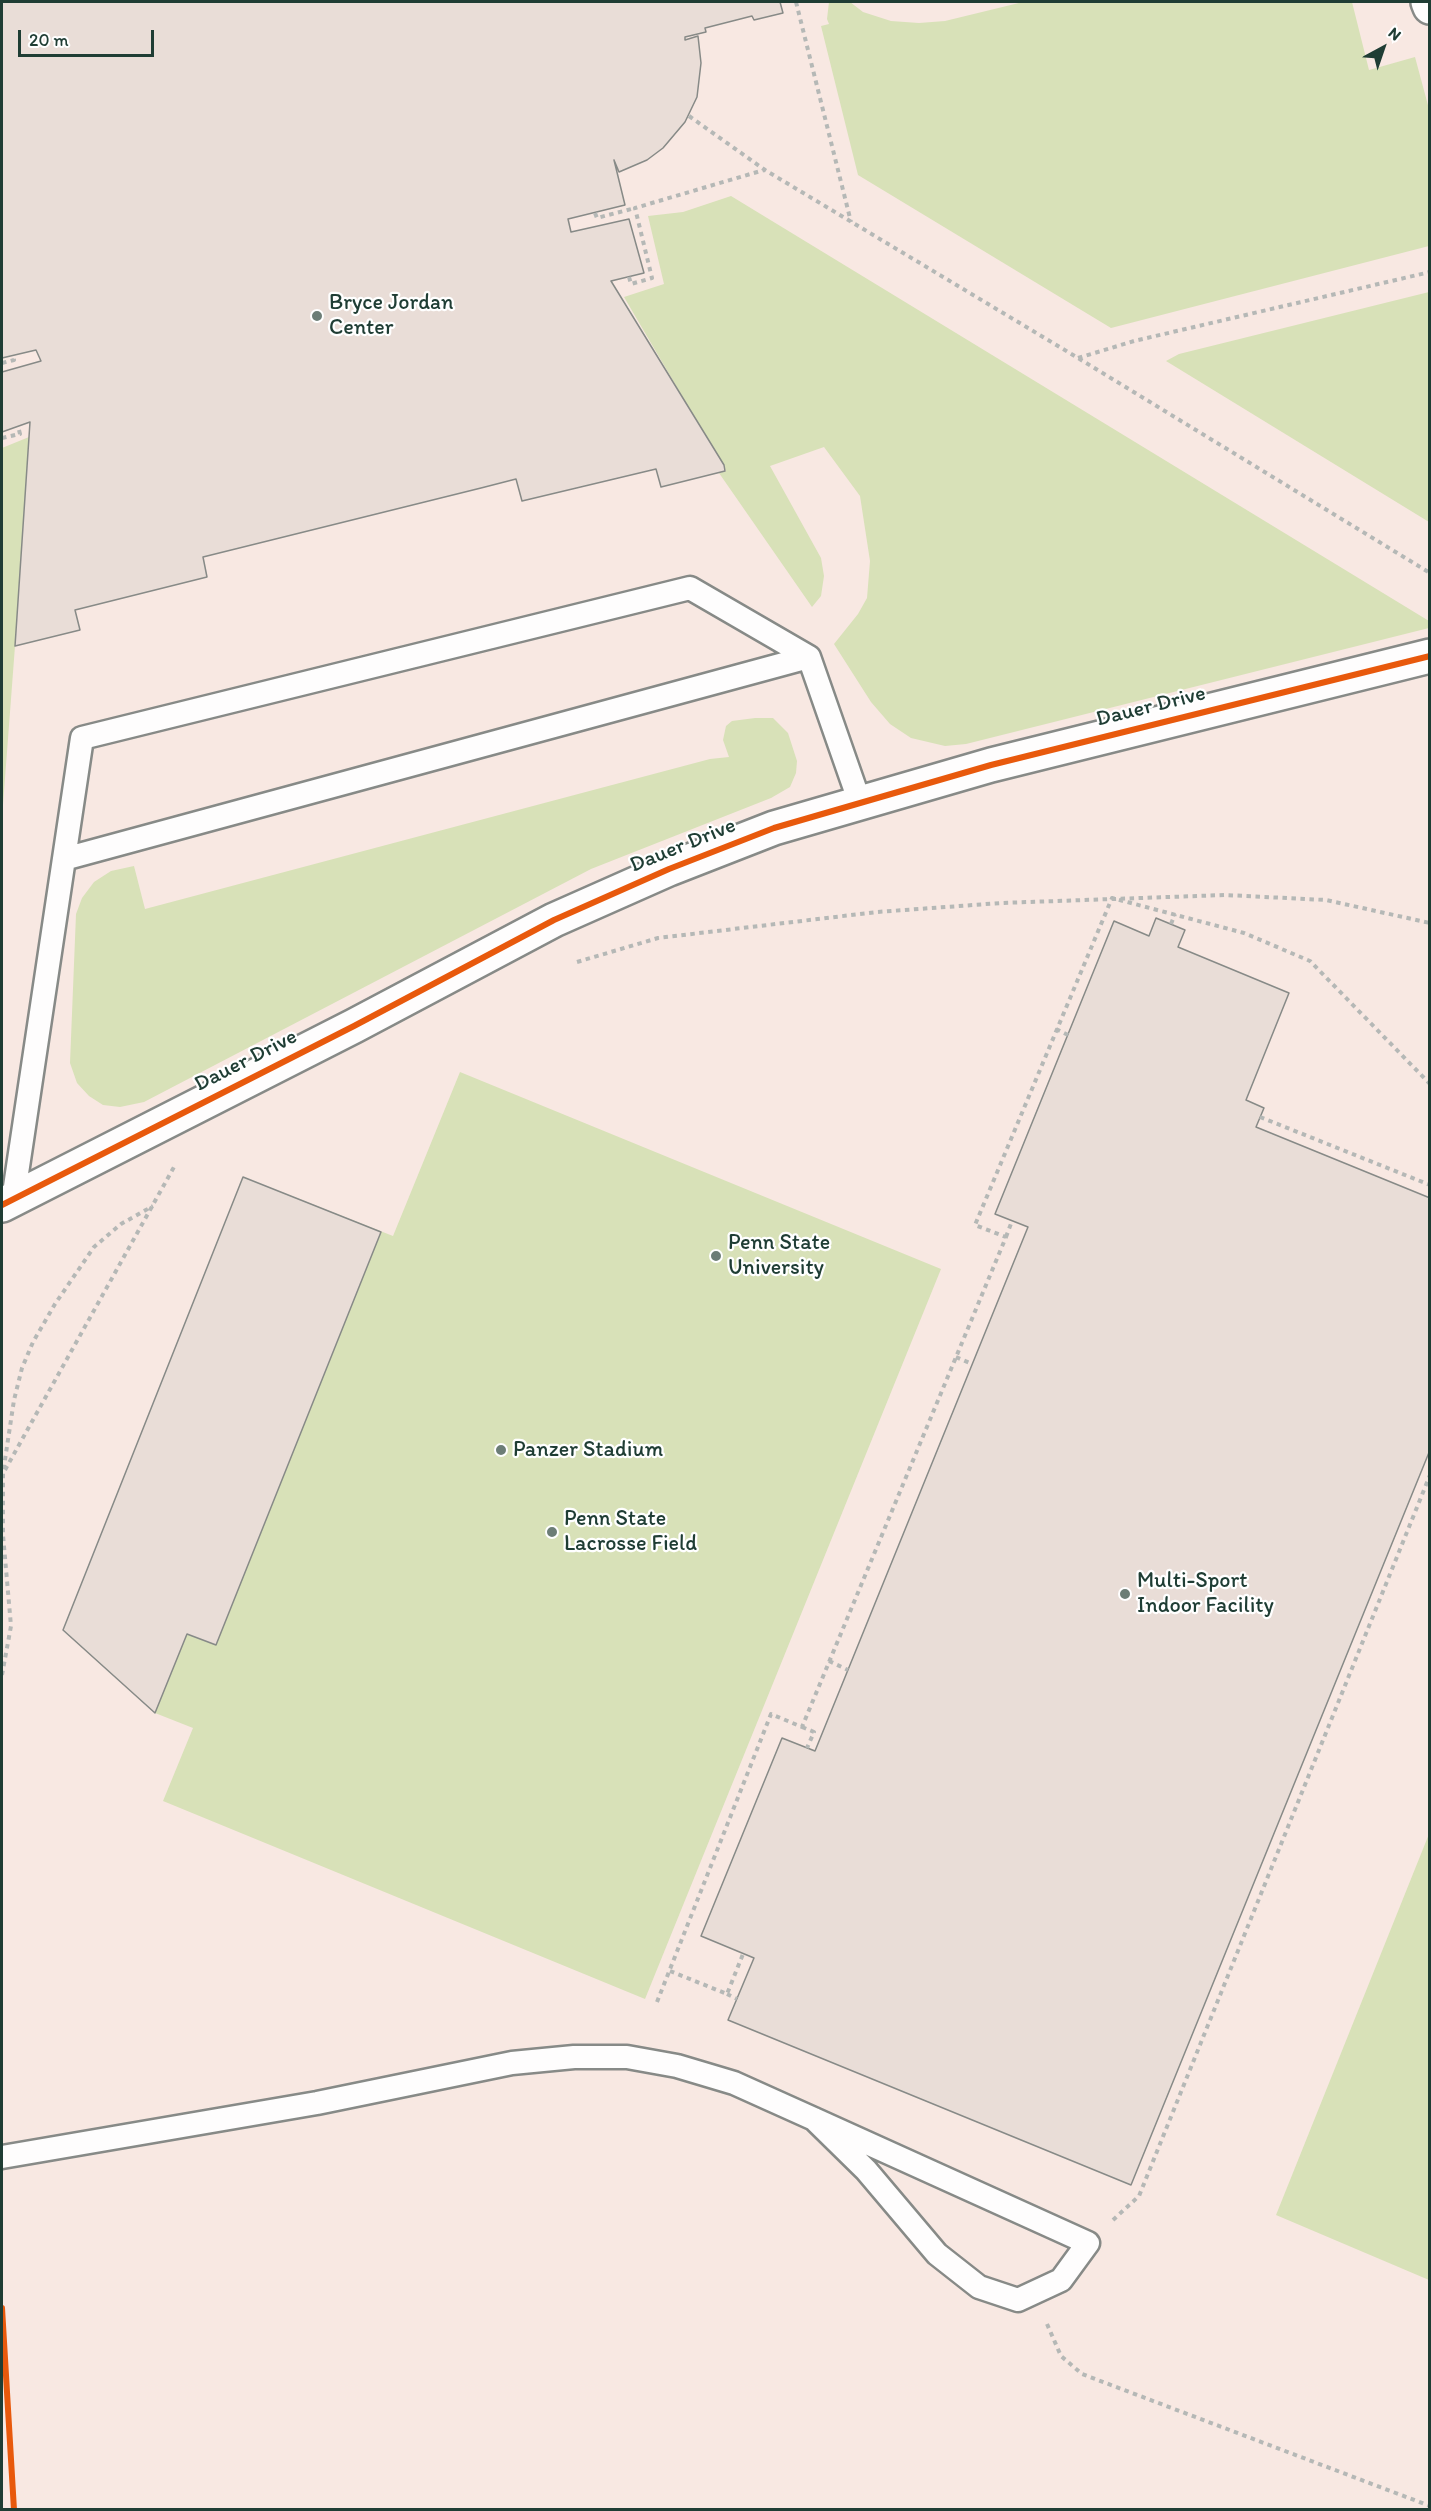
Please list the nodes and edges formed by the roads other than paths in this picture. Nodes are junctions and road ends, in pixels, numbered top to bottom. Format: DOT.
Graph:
graph roads {
  1 [pos="1428,2"];
  2 [pos="1430,7"];
  3 [pos="1430,656"];
  4 [pos="809,657"];
  5 [pos="860,803"];
  6 [pos="63,859"];
  7 [pos="7,1202"];
  8 [pos="814,2119"];
  9 [pos="2,2157"];
  1 -- 2 [label="street"];
  3 -- 5 [label="street, Dauer Drive"];
  4 -- 5 [label="lane"];
  4 -- 6 [label="lane"];
  4 -- 6 [label="lane"];
  5 -- 7 [label="street, Dauer Drive"];
  6 -- 7 [label="lane"];
  8 -- 8 [label="lane"];
  8 -- 9 [label="lane"];
}
